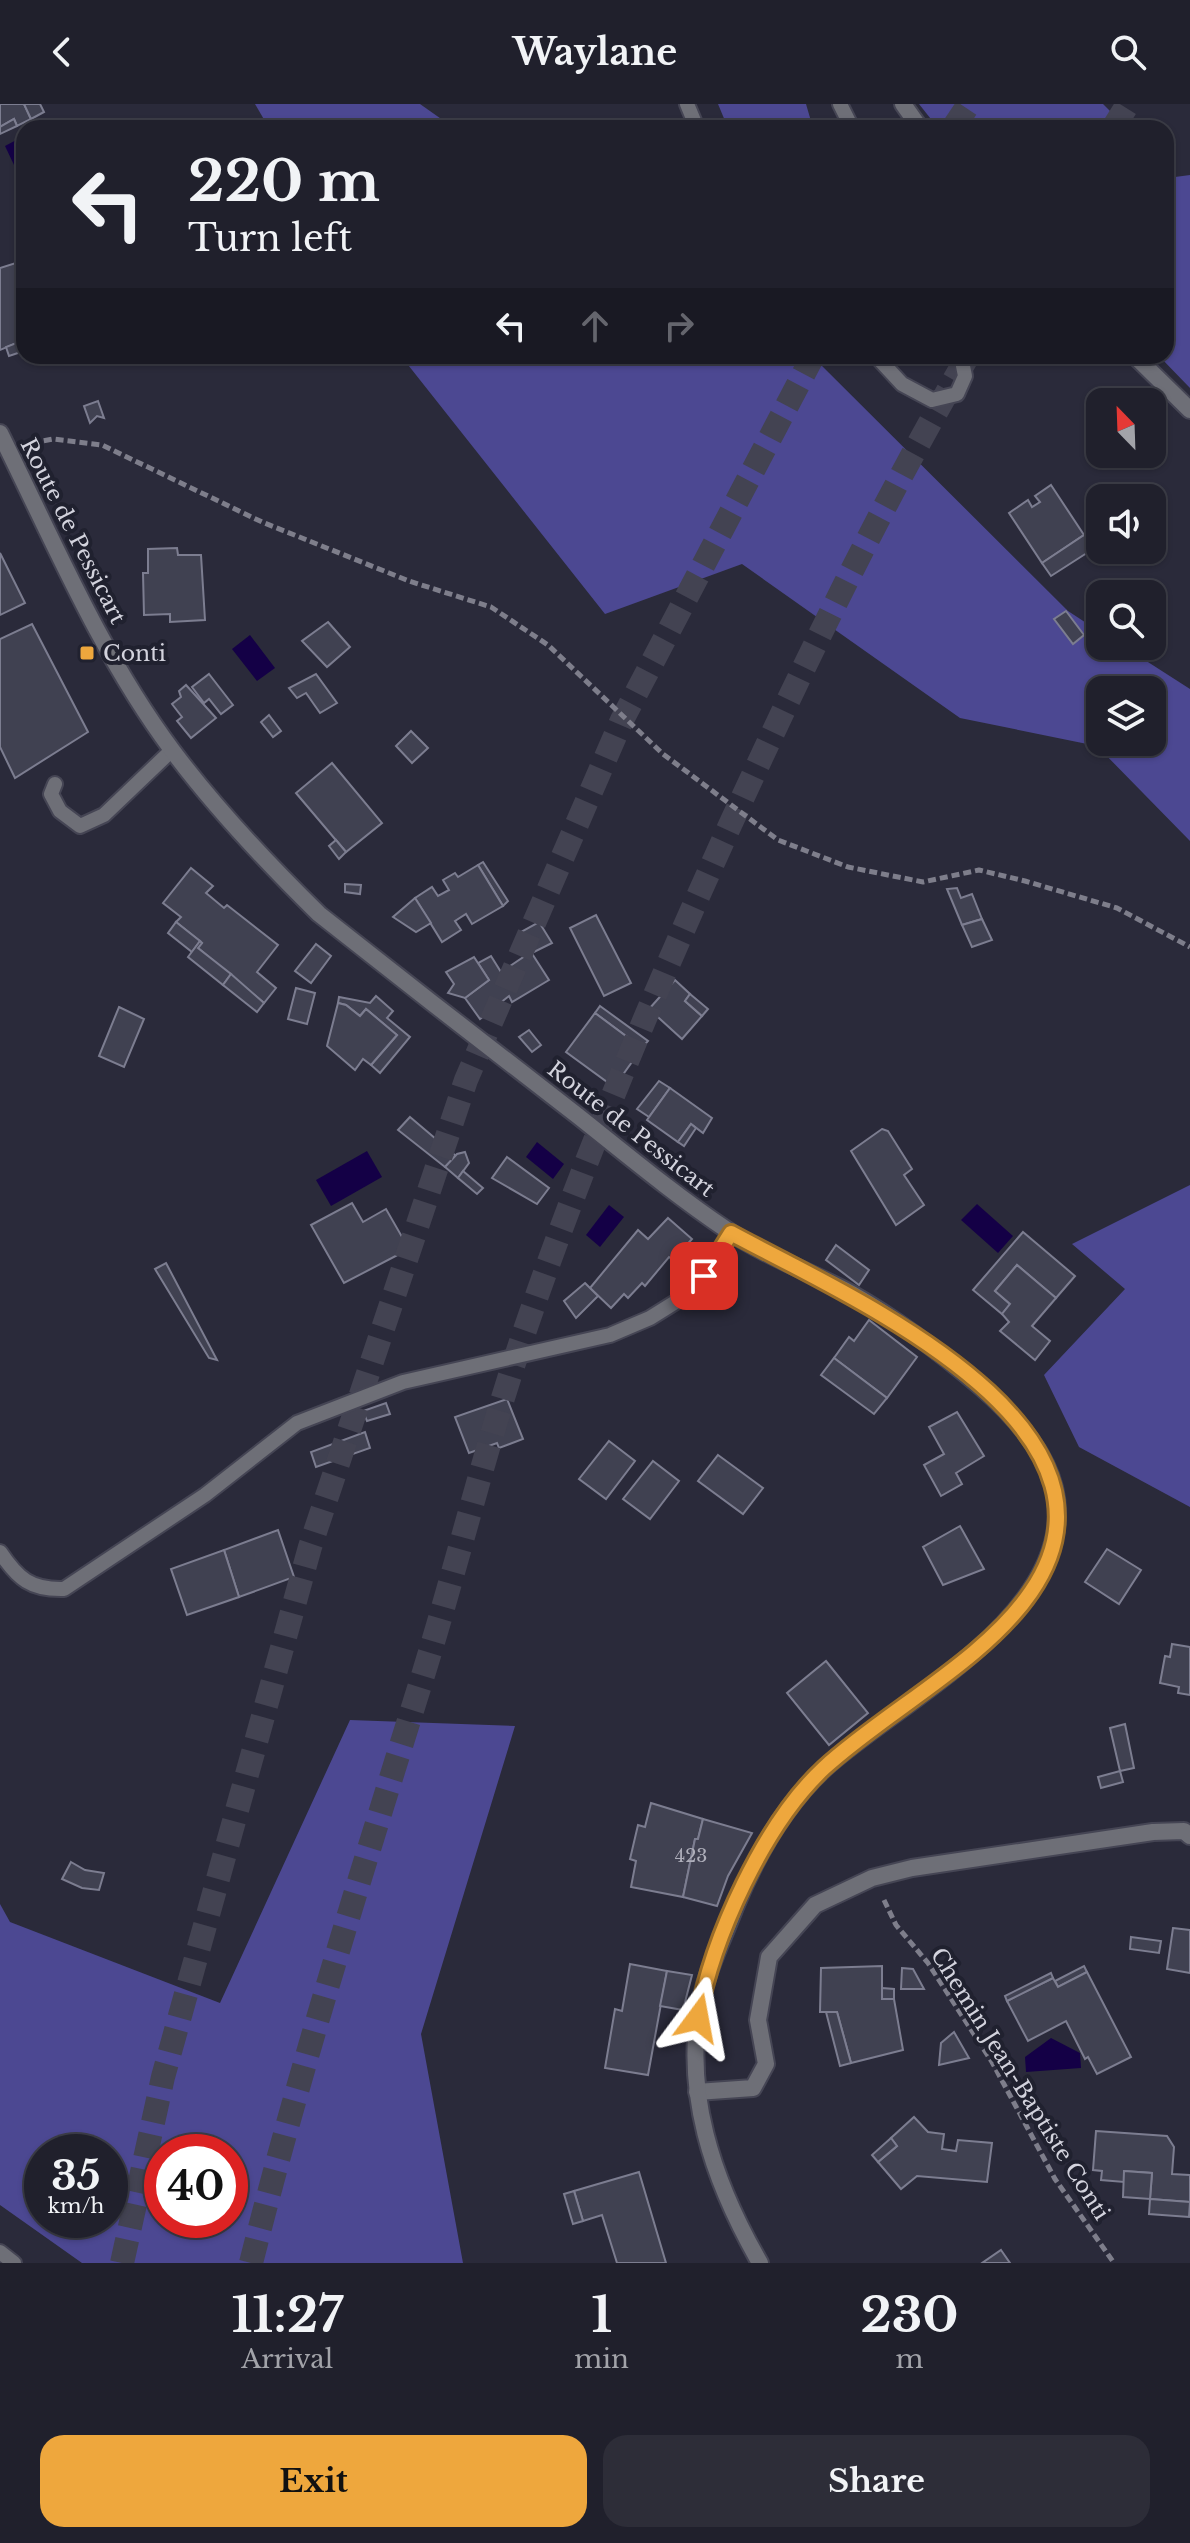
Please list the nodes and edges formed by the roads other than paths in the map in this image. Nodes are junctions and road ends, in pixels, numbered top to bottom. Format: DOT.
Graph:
graph roads {
  1 [pos="883,364"];
  2 [pos="963,364"];
  3 [pos="1143,364"];
  4 [pos="1190,410"];
  5 [pos="4,441"];
  6 [pos="172,750"];
  7 [pos="55,784"];
  8 [pos="731,1233"];
  9 [pos="0,1552"];
  10 [pos="1188,1832"];
  11 [pos="697,2092"];
  12 [pos="0,2252"];
  13 [pos="14,2263"];
  14 [pos="760,2263"];
  1 -- 2 [label="lane"];
  3 -- 4 [label="street"];
  5 -- 6 [label="street, Route de Pessicart"];
  6 -- 7 [label="lane"];
  6 -- 8 [label="street, Route de Pessicart"];
  8 -- 9 [label="lane"];
  8 -- 11 [label="street, Route de Pessicart"];
  10 -- 11 [label="street"];
  11 -- 14 [label="street, Route de Pessicart"];
  12 -- 13 [label="lane"];
}
